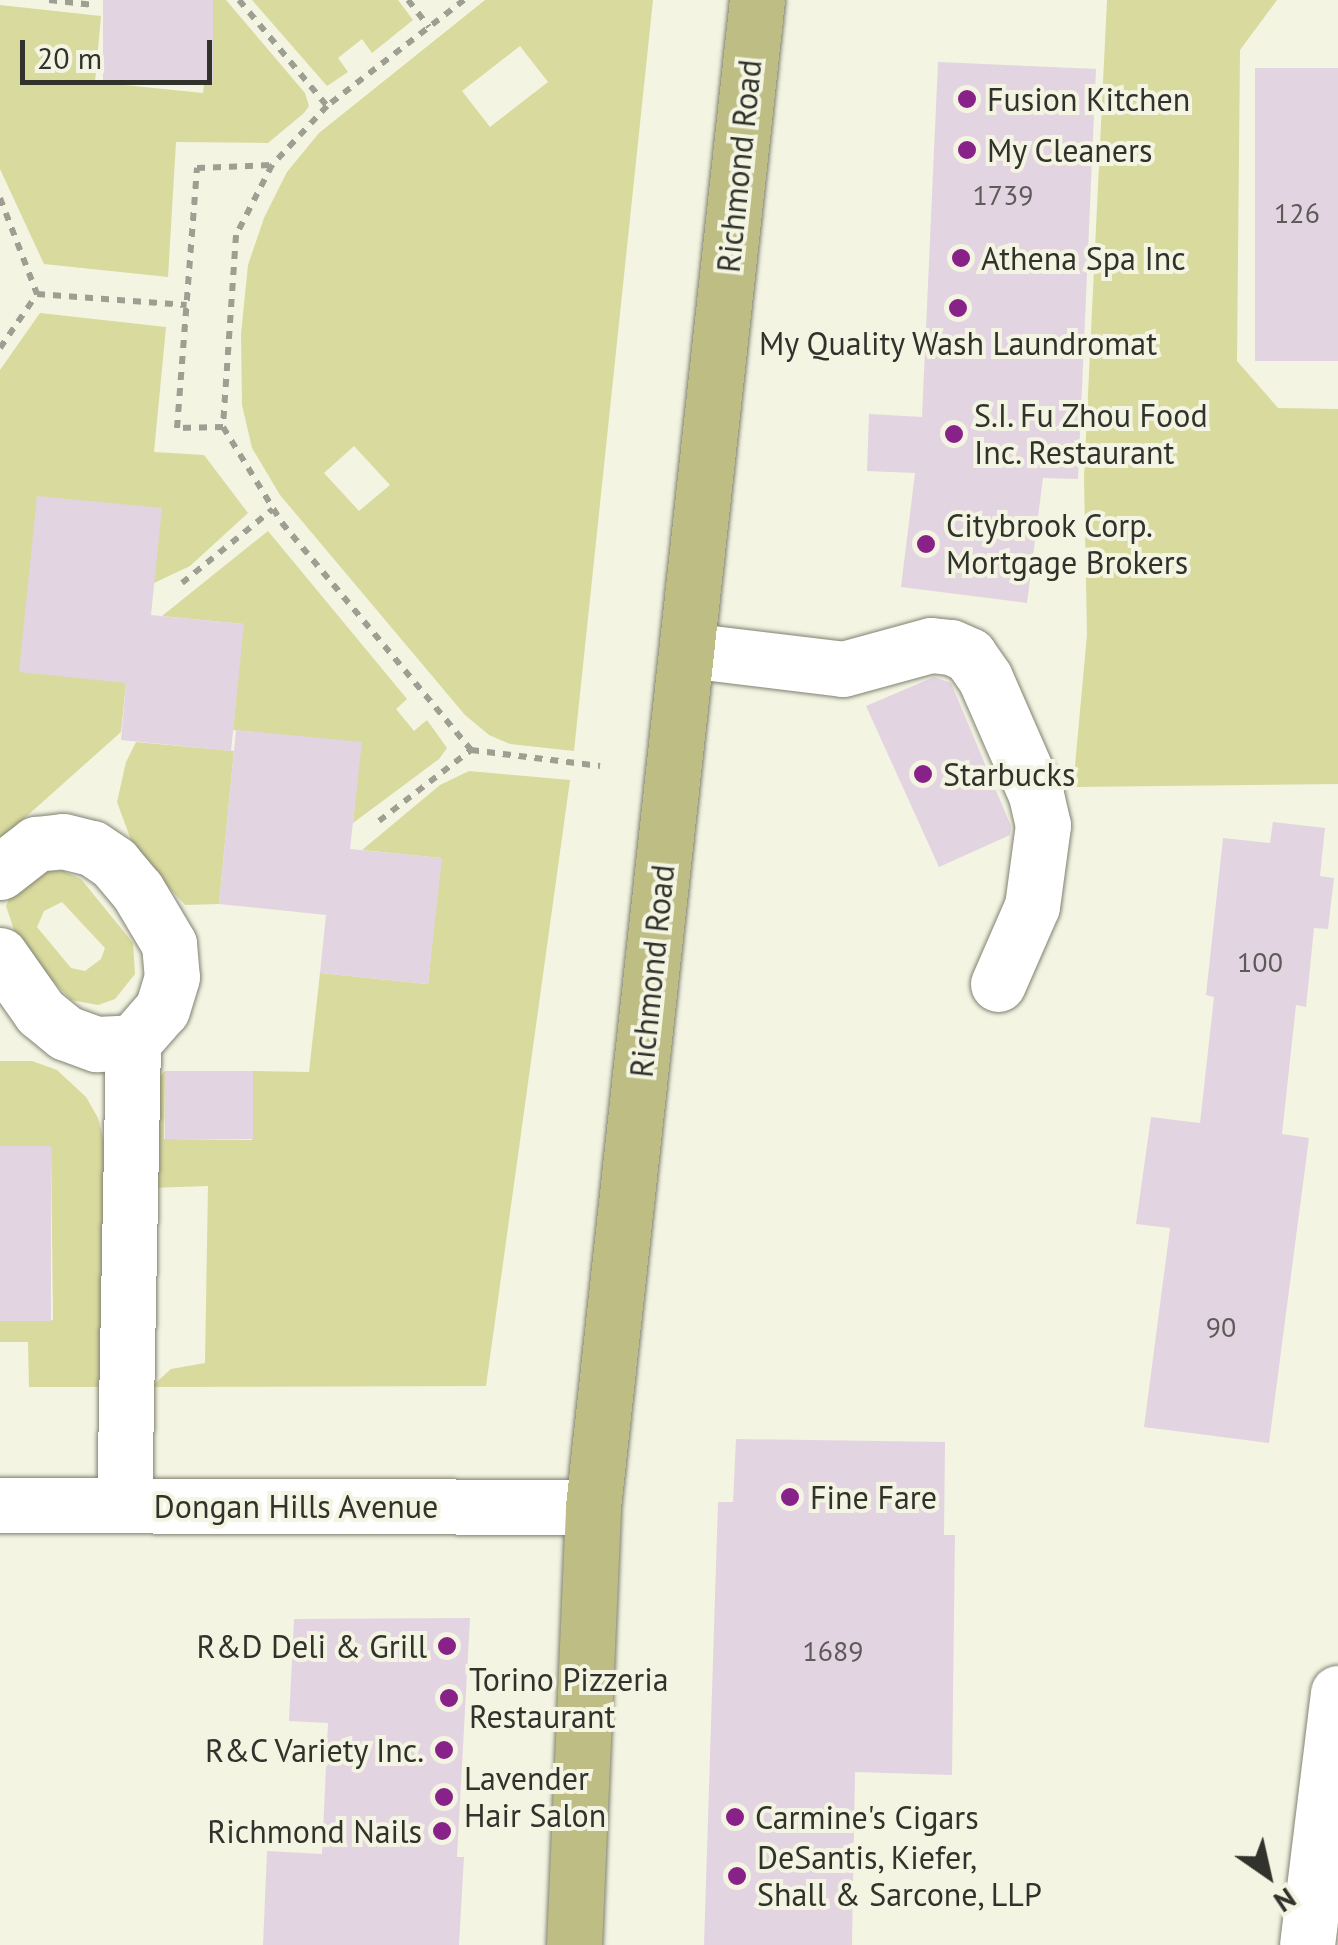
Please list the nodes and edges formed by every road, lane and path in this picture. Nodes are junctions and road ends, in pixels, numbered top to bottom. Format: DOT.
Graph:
graph roads {
  1 [pos="49,0"];
  2 [pos="239,0"];
  3 [pos="408,0"];
  4 [pos="464,0"];
  5 [pos="757,0"];
  6 [pos="94,5"];
  7 [pos="429,27"];
  8 [pos="327,106"];
  9 [pos="272,165"];
  10 [pos="0,198"];
  11 [pos="37,294"];
  12 [pos="187,305"];
  13 [pos="0,348"];
  14 [pos="222,428"];
  15 [pos="274,509"];
  16 [pos="182,583"];
  17 [pos="686,650"];
  18 [pos="471,750"];
  19 [pos="600,766"];
  20 [pos="379,821"];
  21 [pos="0,872"];
  22 [pos="0,955"];
  23 [pos="998,984"];
  24 [pos="133,1042"];
  25 [pos="0,1505"];
  26 [pos="124,1505"];
  27 [pos="593,1507"];
  28 [pos="1338,1693"];
  29 [pos="574,1945"];
  30 [pos="1306,1945"];
  1 -- 6 [label="path"];
  2 -- 8 [label="path"];
  3 -- 7 [label="path"];
  4 -- 7 [label="path"];
  5 -- 17 [label="main road, Richmond Road"];
  7 -- 8 [label="path"];
  8 -- 9 [label="path"];
  9 -- 12 [label="path"];
  9 -- 14 [label="path"];
  10 -- 11 [label="path"];
  11 -- 12 [label="path"];
  11 -- 13 [label="path"];
  12 -- 14 [label="path"];
  14 -- 15 [label="path"];
  15 -- 16 [label="path"];
  15 -- 18 [label="path"];
  17 -- 23 [label="street"];
  17 -- 27 [label="main road, Richmond Road"];
  18 -- 19 [label="path"];
  18 -- 20 [label="path"];
  21 -- 24 [label="street"];
  22 -- 24 [label="street"];
  24 -- 26 [label="street"];
  25 -- 26 [label="street, Dongan Hills Avenue"];
  26 -- 27 [label="street, Dongan Hills Avenue"];
  27 -- 29 [label="main road, Richmond Road"];
  28 -- 30 [label="street"];
}
